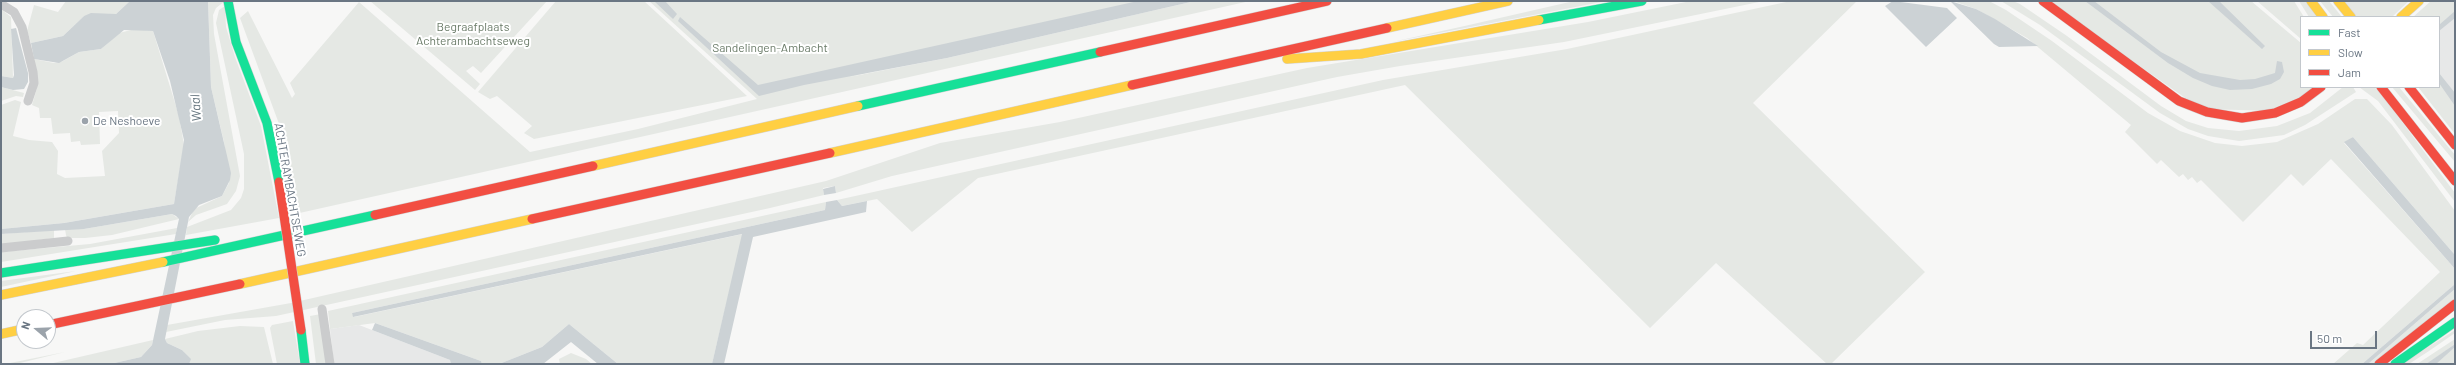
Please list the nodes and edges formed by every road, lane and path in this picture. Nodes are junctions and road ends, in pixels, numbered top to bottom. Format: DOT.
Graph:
graph roads {
  1 [pos="228,1"];
  2 [pos="1327,1"];
  3 [pos="1508,1"];
  4 [pos="1642,1"];
  5 [pos="2043,1"];
  6 [pos="2311,1"];
  7 [pos="2338,1"];
  8 [pos="2419,1"];
  9 [pos="1,4"];
  10 [pos="2322,16"];
  11 [pos="2350,16"];
  12 [pos="2402,16"];
  13 [pos="1231,63"];
  14 [pos="2320,88"];
  15 [pos="2382,88"];
  16 [pos="2410,88"];
  17 [pos="28,101"];
  18 [pos="2455,145"];
  19 [pos="2455,181"];
  20 [pos="289,233"];
  21 [pos="68,241"];
  22 [pos="1,248"];
  23 [pos="1,273"];
  24 [pos="1,295"];
  25 [pos="2455,304"];
  26 [pos="322,309"];
  27 [pos="2455,322"];
  28 [pos="56,323"];
  29 [pos="16,331"];
  30 [pos="1,334"];
  31 [pos="305,364"];
  32 [pos="330,364"];
  33 [pos="2379,364"];
  34 [pos="2395,364"];
  1 -- 31 [label="main road, ACHTERAMBACHTSEWEG, bridge"];
  2 -- 20 [label="main road"];
  3 -- 13 [label="main road"];
  4 -- 13 [label="main road"];
  5 -- 14 [label="main road"];
  6 -- 10 [label="main road"];
  7 -- 11 [label="main road"];
  8 -- 12 [label="main road"];
  9 -- 17 [label="street"];
  13 -- 28 [label="main road"];
  15 -- 19 [label="main road"];
  16 -- 18 [label="main road"];
  20 -- 23 [label="main road"];
  20 -- 24 [label="main road"];
  21 -- 22 [label="street"];
  25 -- 33 [label="main road"];
  26 -- 32 [label="street"];
  27 -- 34 [label="main road"];
  29 -- 30 [label="main road"];
}
